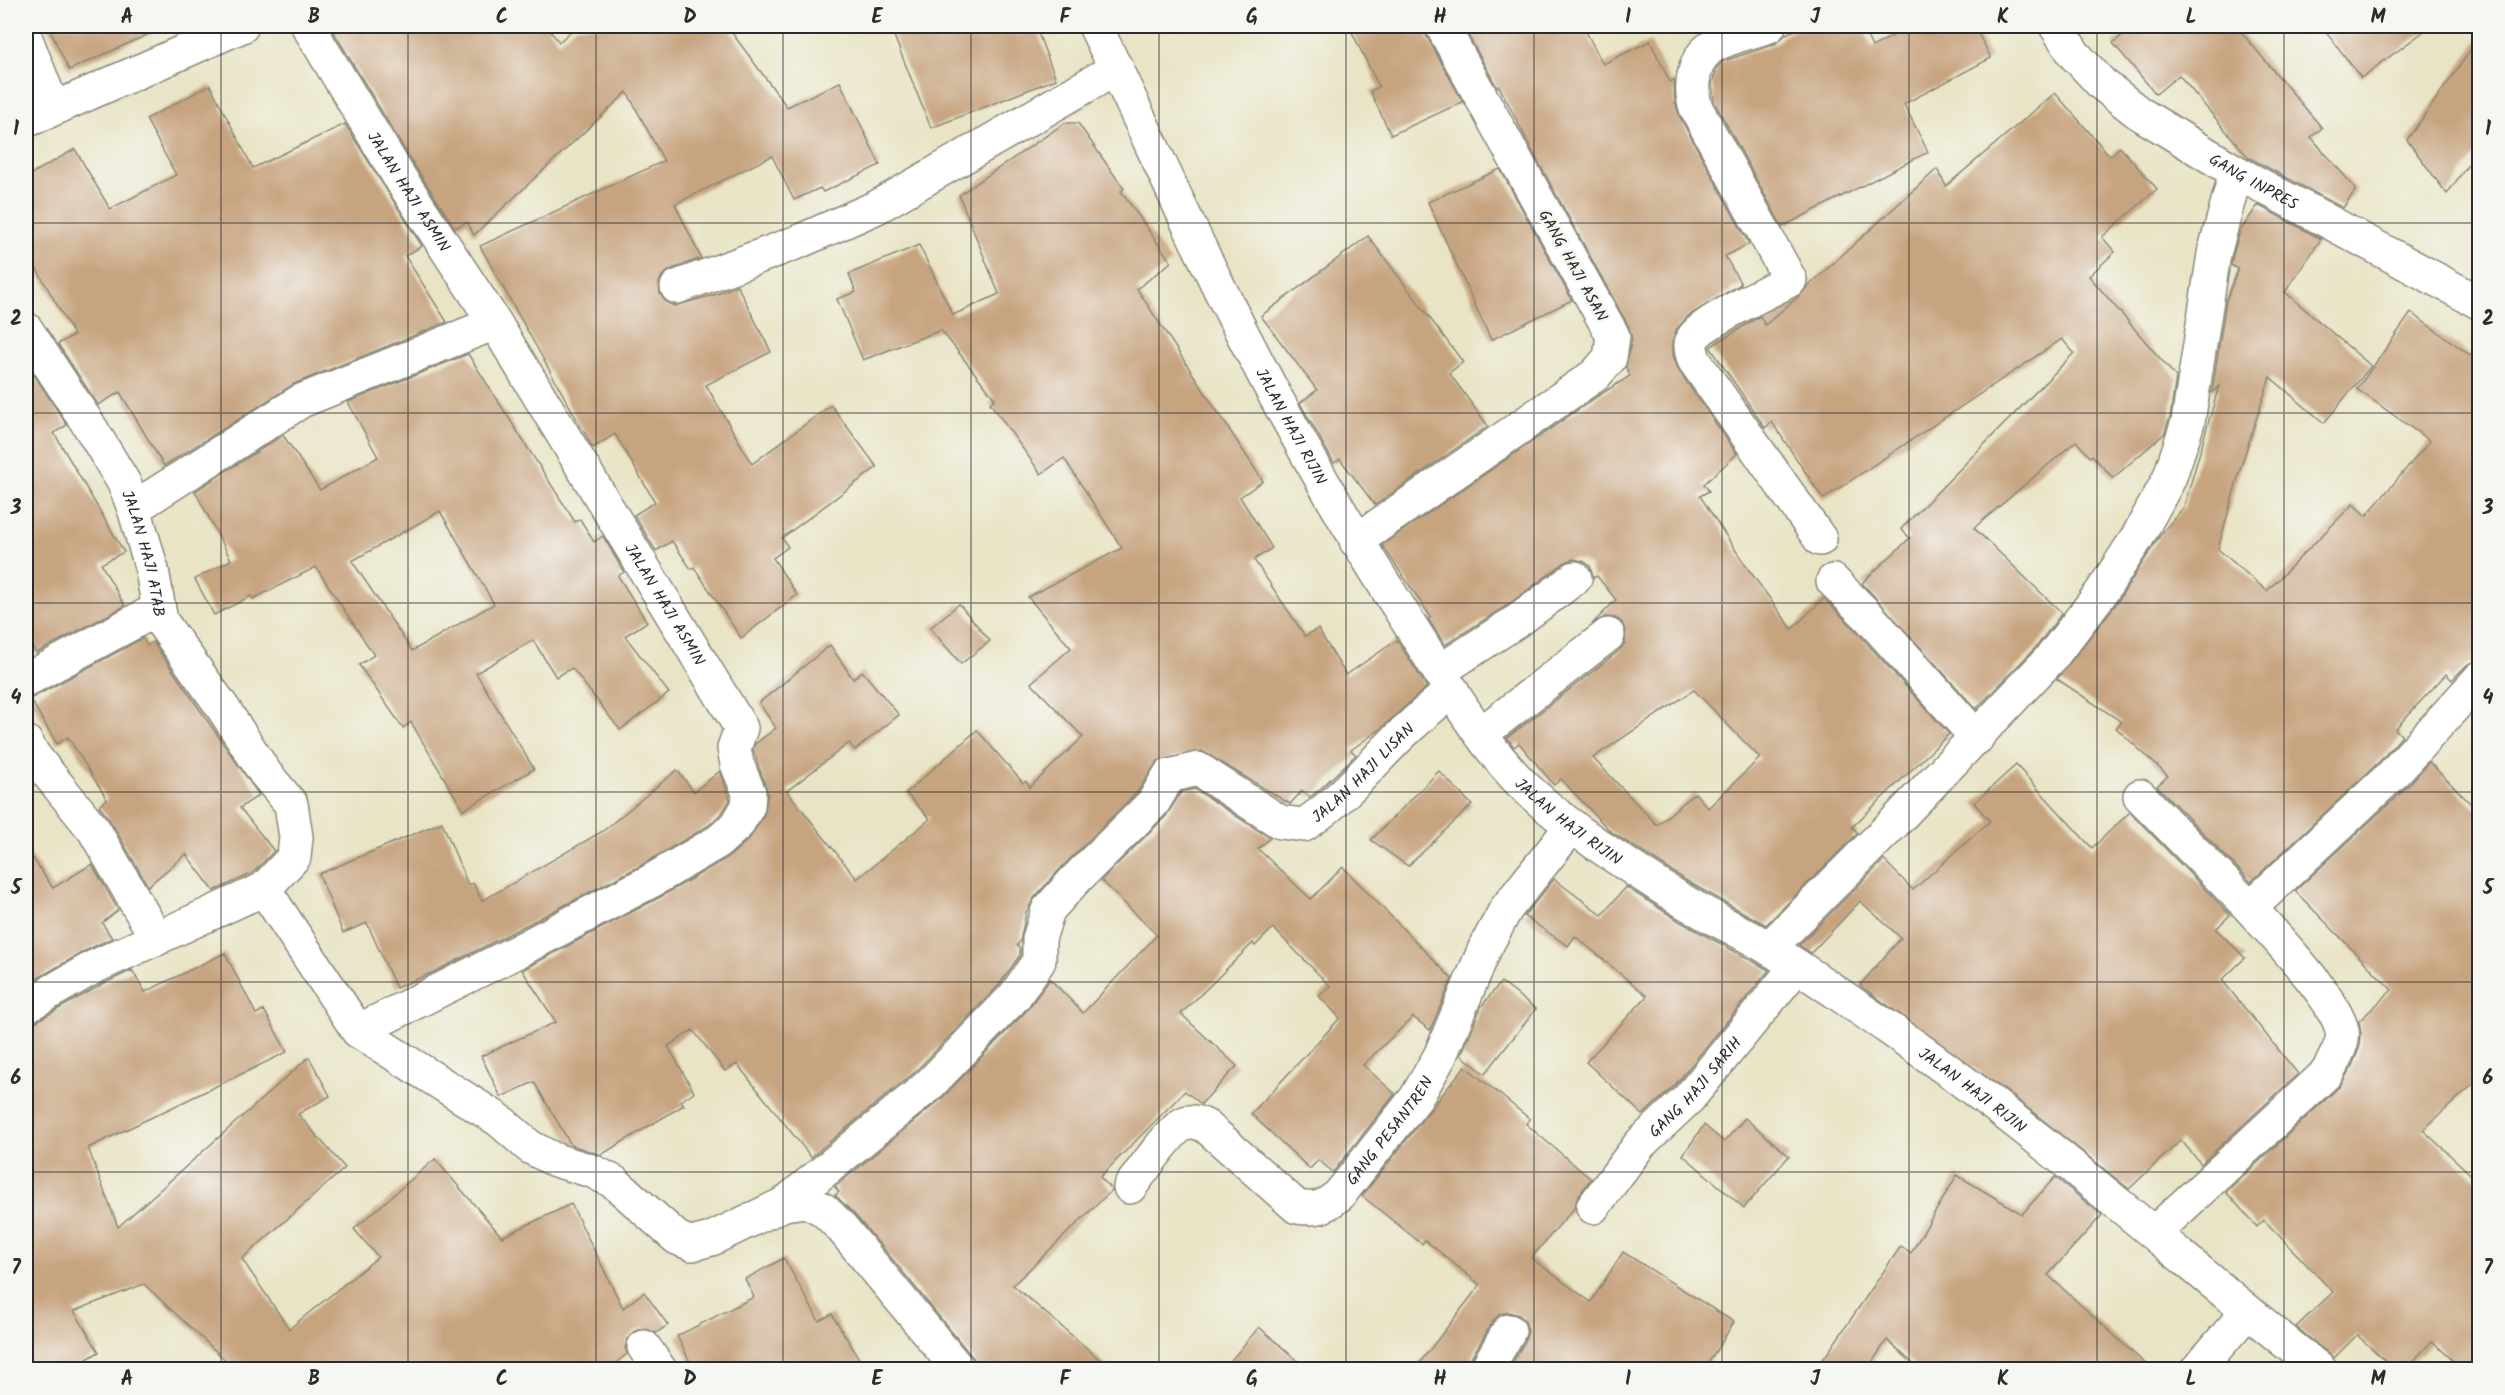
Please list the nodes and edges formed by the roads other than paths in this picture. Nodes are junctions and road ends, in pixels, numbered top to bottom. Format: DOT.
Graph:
graph roads {
  1 [pos="242,26"];
  2 [pos="308,26"];
  3 [pos="1095,26"];
  4 [pos="1442,26"];
  5 [pos="1769,26"];
  6 [pos="2056,26"];
  7 [pos="26,39"];
  8 [pos="1117,68"];
  9 [pos="39,114"];
  10 [pos="2236,172"];
  11 [pos="677,287"];
  12 [pos="2476,293"];
  13 [pos="495,323"];
  14 [pos="26,329"];
  15 [pos="134,508"];
  16 [pos="1820,539"];
  17 [pos="1356,541"];
  18 [pos="1575,578"];
  19 [pos="1833,581"];
  20 [pos="158,609"];
  21 [pos="1608,635"];
  22 [pos="2480,678"];
  23 [pos="26,680"];
  24 [pos="1446,680"];
  25 [pos="1482,733"];
  26 [pos="1977,738"];
  27 [pos="26,742"];
  28 [pos="2140,796"];
  29 [pos="1572,826"];
  30 [pos="264,889"];
  31 [pos="2250,908"];
  32 [pos="157,939"];
  33 [pos="1769,948"];
  34 [pos="1797,966"];
  35 [pos="26,1006"];
  36 [pos="358,1031"];
  37 [pos="1130,1187"];
  38 [pos="784,1204"];
  39 [pos="1593,1207"];
  40 [pos="2154,1233"];
  41 [pos="2247,1312"];
  42 [pos="1509,1331"];
  43 [pos="958,1370"];
  44 [pos="1486,1370"];
  45 [pos="2197,1370"];
  46 [pos="2320,1370"];
  1 -- 9 [label="street"];
  2 -- 13 [label="street, JALAN HAJI ASMIN"];
  3 -- 8 [label="street, JALAN HAJI RIJIN"];
  4 -- 17 [label="street, GANG HAJI ASAN"];
  5 -- 16 [label="street"];
  6 -- 10 [label="street, GANG INPRES"];
  7 -- 9 [label="street"];
  8 -- 11 [label="street"];
  8 -- 17 [label="street, JALAN HAJI RIJIN"];
  10 -- 12 [label="street, GANG INPRES"];
  10 -- 26 [label="street"];
  13 -- 15 [label="street"];
  13 -- 36 [label="street, JALAN HAJI ASMIN"];
  14 -- 15 [label="street, JALAN HAJI ATAB"];
  15 -- 20 [label="street, JALAN HAJI ATAB"];
  17 -- 24 [label="street, JALAN HAJI RIJIN"];
  18 -- 24 [label="street, JALAN HAJI LISAN"];
  19 -- 26 [label="street"];
  20 -- 23 [label="street"];
  20 -- 30 [label="street, JALAN HAJI ATAB"];
  21 -- 25 [label="street"];
  22 -- 31 [label="street"];
  24 -- 25 [label="street, JALAN HAJI RIJIN"];
  24 -- 38 [label="street, JALAN HAJI LISAN"];
  25 -- 29 [label="street, JALAN HAJI RIJIN"];
  26 -- 33 [label="street"];
  27 -- 32 [label="street"];
  28 -- 31 [label="street"];
  29 -- 33 [label="street, JALAN HAJI RIJIN"];
  29 -- 37 [label="street, GANG PESANTREN"];
  30 -- 32 [label="street"];
  30 -- 36 [label="street"];
  31 -- 40 [label="street"];
  32 -- 35 [label="street"];
  33 -- 34 [label="street, JALAN HAJI RIJIN"];
  34 -- 39 [label="street, GANG HAJI SARIH"];
  34 -- 40 [label="street, JALAN HAJI RIJIN"];
  36 -- 38 [label="street"];
  38 -- 43 [label="street"];
  40 -- 41 [label="street, JALAN HAJI RIJIN"];
  41 -- 45 [label="street"];
  41 -- 46 [label="street, JALAN HAJI RIJIN"];
  42 -- 44 [label="street"];
}
